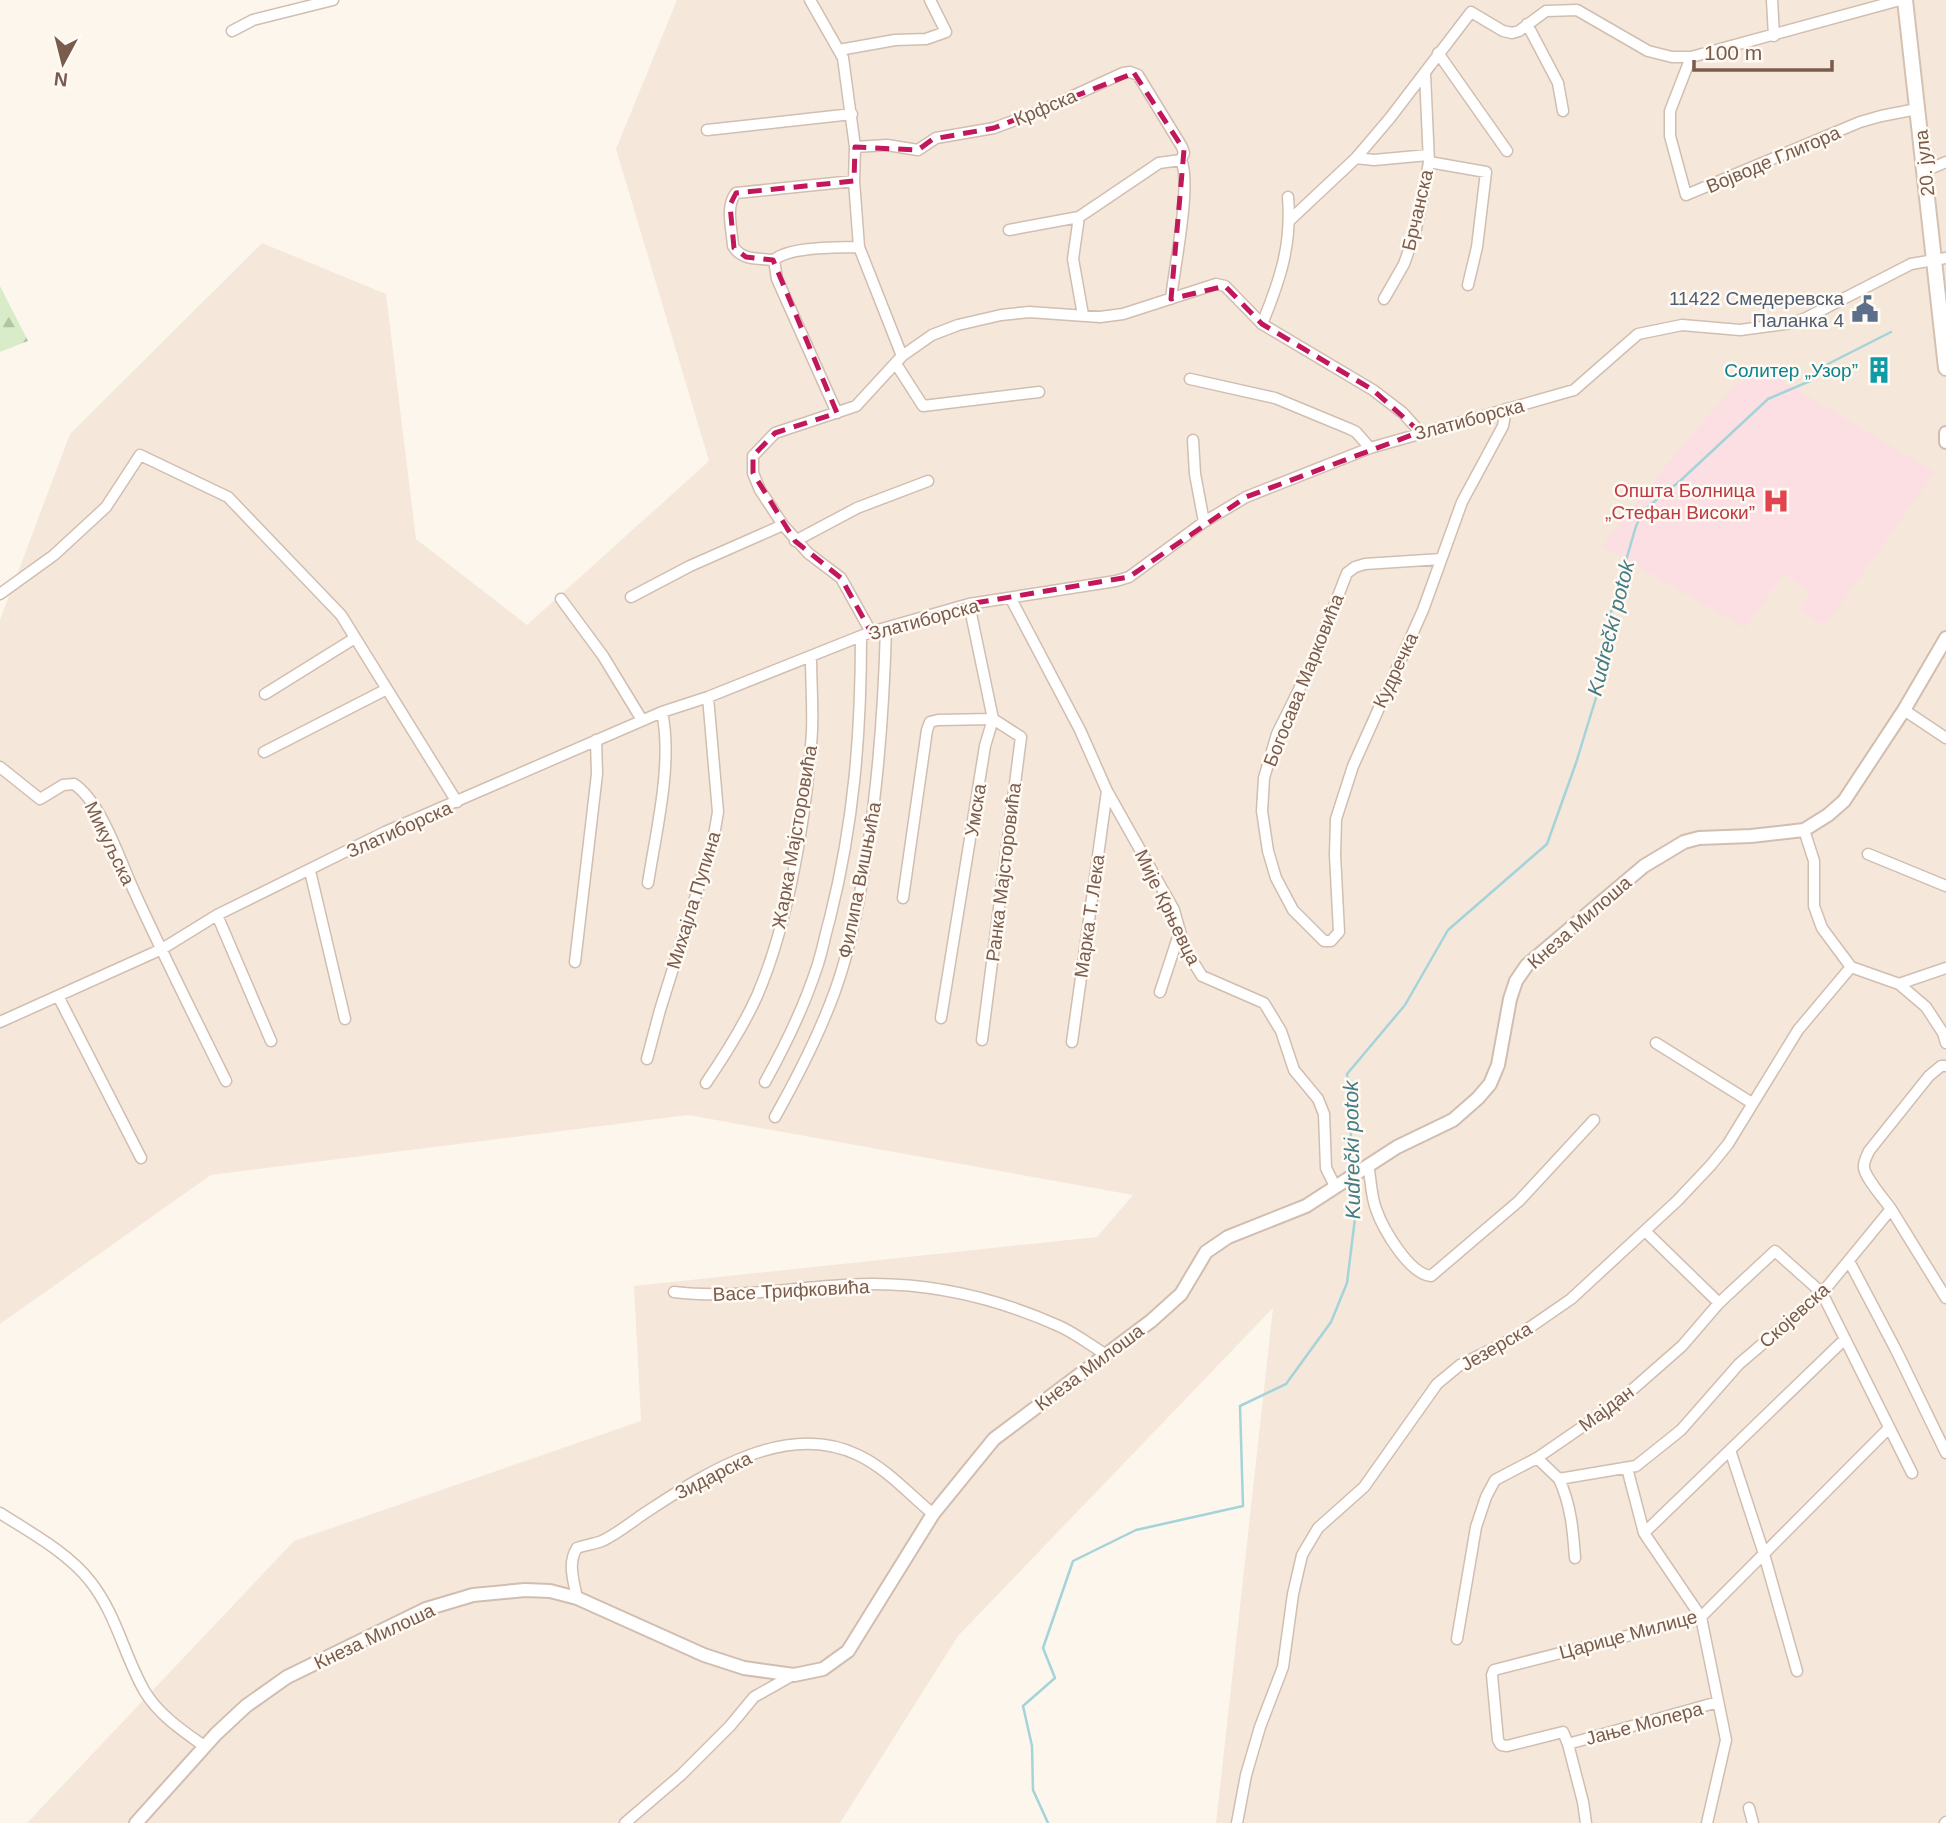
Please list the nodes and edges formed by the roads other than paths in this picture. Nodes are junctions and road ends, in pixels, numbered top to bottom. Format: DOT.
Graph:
graph roads {
  1 [pos="332,0"];
  2 [pos="810,0"];
  3 [pos="930,0"];
  4 [pos="1468,0"];
  5 [pos="1772,0"];
  6 [pos="1903,0"];
  7 [pos="1576,5"];
  8 [pos="1471,12"];
  9 [pos="1527,23"];
  10 [pos="232,32"];
  11 [pos="1774,36"];
  12 [pos="839,50"];
  13 [pos="1438,53"];
  14 [pos="1690,57"];
  15 [pos="1425,73"];
  16 [pos="1917,109"];
  17 [pos="1563,111"];
  18 [pos="852,114"];
  19 [pos="707,130"];
  20 [pos="855,147"];
  21 [pos="1507,151"];
  22 [pos="1356,158"];
  23 [pos="1428,159"];
  24 [pos="1181,160"];
  25 [pos="1946,162"];
  26 [pos="1924,172"];
  27 [pos="854,181"];
  28 [pos="1288,197"];
  29 [pos="1079,217"];
  30 [pos="1290,220"];
  31 [pos="1009,230"];
  32 [pos="859,247"];
  33 [pos="1940,259"];
  34 [pos="774,260"];
  35 [pos="1468,285"];
  36 [pos="1171,299"];
  37 [pos="1384,299"];
  38 [pos="1083,315"];
  39 [pos="1262,324"];
  40 [pos="899,360"];
  41 [pos="1946,368"];
  42 [pos="1190,379"];
  43 [pos="1039,392"];
  44 [pos="1506,409"];
  45 [pos="837,413"];
  46 [pos="1420,432"];
  47 [pos="1946,433"];
  48 [pos="1193,440"];
  49 [pos="1946,442"];
  50 [pos="1370,448"];
  51 [pos="928,481"];
  52 [pos="1204,522"];
  53 [pos="783,525"];
  54 [pos="795,541"];
  55 [pos="1441,559"];
  56 [pos="0,594"];
  57 [pos="631,597"];
  58 [pos="561,599"];
  59 [pos="1011,599"];
  60 [pos="968,604"];
  61 [pos="886,628"];
  62 [pos="866,634"];
  63 [pos="355,638"];
  64 [pos="1946,638"];
  65 [pos="811,656"];
  66 [pos="387,689"];
  67 [pos="265,695"];
  68 [pos="708,697"];
  69 [pos="1904,710"];
  70 [pos="662,712"];
  71 [pos="993,719"];
  72 [pos="642,720"];
  73 [pos="1946,738"];
  74 [pos="596,740"];
  75 [pos="264,752"];
  76 [pos="0,767"];
  77 [pos="1107,791"];
  78 [pos="457,802"];
  79 [pos="1804,830"];
  80 [pos="1868,854"];
  81 [pos="310,871"];
  82 [pos="648,883"];
  83 [pos="1946,886"];
  84 [pos="903,898"];
  85 [pos="217,915"];
  86 [pos="1179,934"];
  87 [pos="1331,941"];
  88 [pos="162,949"];
  89 [pos="575,962"];
  90 [pos="1851,967"];
  91 [pos="1946,968"];
  92 [pos="1899,984"];
  93 [pos="1160,992"];
  94 [pos="58,996"];
  95 [pos="941,1018"];
  96 [pos="345,1019"];
  97 [pos="0,1022"];
  98 [pos="982,1040"];
  99 [pos="271,1041"];
  100 [pos="1072,1042"];
  101 [pos="1656,1043"];
  102 [pos="1946,1043"];
  103 [pos="647,1059"];
  104 [pos="1946,1066"];
  105 [pos="226,1081"];
  106 [pos="765,1082"];
  107 [pos="706,1083"];
  108 [pos="1752,1103"];
  109 [pos="775,1117"];
  110 [pos="1594,1120"];
  111 [pos="141,1158"];
  112 [pos="1358,1171"];
  113 [pos="1335,1186"];
  114 [pos="1891,1209"];
  115 [pos="1645,1231"];
  116 [pos="1849,1261"];
  117 [pos="674,1292"];
  118 [pos="1822,1293"];
  119 [pos="1946,1298"];
  120 [pos="1719,1303"];
  121 [pos="1845,1339"];
  122 [pos="1105,1354"];
  123 [pos="1889,1428"];
  124 [pos="1730,1450"];
  125 [pos="1946,1453"];
  126 [pos="1536,1458"];
  127 [pos="1627,1468"];
  128 [pos="1912,1474"];
  129 [pos="1559,1479"];
  130 [pos="0,1513"];
  131 [pos="933,1514"];
  132 [pos="1644,1533"];
  133 [pos="1764,1554"];
  134 [pos="1575,1558"];
  135 [pos="577,1598"];
  136 [pos="1701,1617"];
  137 [pos="1458,1638"];
  138 [pos="1797,1671"];
  139 [pos="794,1675"];
  140 [pos="1718,1702"];
  141 [pos="1568,1744"];
  142 [pos="204,1746"];
  143 [pos="1749,1808"];
  144 [pos="136,1823"];
  145 [pos="625,1823"];
  146 [pos="1237,1823"];
  147 [pos="1586,1823"];
  148 [pos="1707,1823"];
  149 [pos="1753,1823"];
  1 -- 10 [label="street"];
  2 -- 12 [label="street"];
  3 -- 12 [label="street"];
  4 -- 8 [label="street"];
  5 -- 11 [label="street"];
  6 -- 11 [label="street"];
  6 -- 16 [label="main road, 20. јула"];
  7 -- 9 [label="street"];
  7 -- 14 [label="street"];
  8 -- 9 [label="street"];
  8 -- 13 [label="street"];
  9 -- 17 [label="street"];
  11 -- 14 [label="street"];
  12 -- 18 [label="street"];
  13 -- 15 [label="street"];
  13 -- 21 [label="street"];
  14 -- 16 [label="street, Војводе Глигора"];
  15 -- 22 [label="street"];
  15 -- 23 [label="street, Брчанска"];
  16 -- 26 [label="main road, 20. јула"];
  18 -- 19 [label="street"];
  18 -- 20 [label="street"];
  20 -- 24 [label="street, Крфска"];
  20 -- 27 [label="street"];
  22 -- 23 [label="street"];
  22 -- 30 [label="street"];
  23 -- 35 [label="street"];
  23 -- 37 [label="street, Брчанска"];
  24 -- 29 [label="street"];
  24 -- 36 [label="street"];
  25 -- 26 [label="street"];
  26 -- 33 [label="main road, 20. јула"];
  27 -- 32 [label="street"];
  27 -- 34 [label="street"];
  28 -- 30 [label="street"];
  29 -- 31 [label="street"];
  29 -- 38 [label="street"];
  30 -- 39 [label="street"];
  32 -- 34 [label="street"];
  32 -- 40 [label="street"];
  33 -- 41 [label="main road, 20. јула"];
  33 -- 44 [label="street, Златиборска"];
  34 -- 45 [label="street"];
  36 -- 38 [label="street"];
  36 -- 39 [label="street"];
  38 -- 40 [label="street"];
  39 -- 46 [label="street"];
  40 -- 43 [label="street"];
  40 -- 45 [label="street"];
  42 -- 50 [label="street"];
  44 -- 46 [label="street, Златиборска"];
  44 -- 55 [label="street, Кудречка"];
  45 -- 53 [label="street"];
  46 -- 50 [label="street, Златиборска"];
  47 -- 49 [label="street"];
  48 -- 52 [label="street"];
  50 -- 52 [label="street, Златиборска"];
  51 -- 54 [label="street"];
  52 -- 59 [label="street, Златиборска"];
  53 -- 54 [label="street"];
  53 -- 57 [label="street"];
  54 -- 62 [label="street"];
  55 -- 87 [label="street, Кудречка"];
  55 -- 87 [label="street, Богосава Марковића"];
  56 -- 63 [label="street"];
  58 -- 72 [label="street"];
  59 -- 60 [label="street, Златиборска"];
  59 -- 77 [label="street, Мије Крњевца"];
  60 -- 61 [label="street, Златиборска"];
  60 -- 71 [label="street, Умска"];
  61 -- 62 [label="street, Златиборска"];
  61 -- 109 [label="street, Филипа Вишњића"];
  62 -- 65 [label="street, Златиборска"];
  62 -- 106 [label="street"];
  63 -- 66 [label="street"];
  63 -- 67 [label="street"];
  64 -- 69 [label="street, Кнеза Милоша"];
  65 -- 68 [label="street, Златиборска"];
  65 -- 107 [label="street, Жарка Мајсторовића"];
  66 -- 75 [label="street"];
  66 -- 78 [label="street"];
  68 -- 70 [label="street, Златиборска"];
  68 -- 103 [label="street, Михајла Пупина"];
  69 -- 73 [label="street"];
  69 -- 79 [label="street, Кнеза Милоша"];
  70 -- 72 [label="street, Златиборска"];
  70 -- 82 [label="street"];
  71 -- 84 [label="street"];
  71 -- 95 [label="street, Умска"];
  71 -- 98 [label="street, Ранка Мајсторовића"];
  72 -- 74 [label="street, Златиборска"];
  74 -- 78 [label="street, Златиборска"];
  74 -- 89 [label="street"];
  76 -- 88 [label="street, Микуљска"];
  77 -- 86 [label="street, Мије Крњевца"];
  77 -- 100 [label="street, Марка Т. Лека"];
  78 -- 81 [label="street, Златиборска"];
  79 -- 90 [label="street"];
  79 -- 112 [label="street, Кнеза Милоша"];
  80 -- 83 [label="street"];
  81 -- 85 [label="street, Златиборска"];
  81 -- 96 [label="street"];
  85 -- 88 [label="street, Златиборска"];
  85 -- 99 [label="street"];
  86 -- 93 [label="street"];
  86 -- 113 [label="street, Мије Крњевца"];
  88 -- 94 [label="street, Златиборска"];
  88 -- 105 [label="street"];
  90 -- 92 [label="street"];
  90 -- 108 [label="street, Језерска"];
  91 -- 92 [label="street"];
  92 -- 102 [label="street"];
  94 -- 97 [label="street, Златиборска"];
  94 -- 111 [label="street"];
  101 -- 108 [label="street"];
  104 -- 114 [label="street"];
  108 -- 115 [label="street, Језерска"];
  110 -- 112 [label="street"];
  112 -- 113 [label="street, Кнеза Милоша"];
  113 -- 122 [label="street, Кнеза Милоша"];
  114 -- 116 [label="street, Скојевска"];
  114 -- 119 [label="street"];
  115 -- 120 [label="street"];
  115 -- 146 [label="street, Језерска"];
  116 -- 118 [label="street, Скојевска"];
  116 -- 125 [label="street"];
  117 -- 122 [label="street, Васе Трифковића"];
  118 -- 120 [label="street, Мајдан"];
  118 -- 121 [label="street"];
  118 -- 127 [label="street, Скојевска"];
  120 -- 126 [label="street, Мајдан"];
  121 -- 123 [label="street"];
  121 -- 124 [label="street"];
  122 -- 131 [label="street, Кнеза Милоша"];
  123 -- 128 [label="street"];
  123 -- 133 [label="street, Царице Милице"];
  124 -- 132 [label="street"];
  124 -- 133 [label="street"];
  126 -- 129 [label="street"];
  126 -- 137 [label="street, Мајдан"];
  127 -- 129 [label="street, Скојевска"];
  127 -- 132 [label="street"];
  129 -- 134 [label="street"];
  130 -- 142 [label="street"];
  131 -- 135 [label="street, Зидарска"];
  131 -- 139 [label="street, Кнеза Милоша"];
  132 -- 136 [label="street"];
  133 -- 136 [label="street, Царице Милице"];
  133 -- 138 [label="street"];
  135 -- 139 [label="street, Кнеза Милоша"];
  135 -- 142 [label="street, Кнеза Милоша"];
  136 -- 140 [label="street"];
  136 -- 141 [label="street, Царице Милице"];
  139 -- 145 [label="street"];
  140 -- 141 [label="street, Јање Молера"];
  140 -- 148 [label="street"];
  141 -- 147 [label="street, Јање Молера"];
  142 -- 144 [label="street, Кнеза Милоша"];
  143 -- 149 [label="street"];
}
